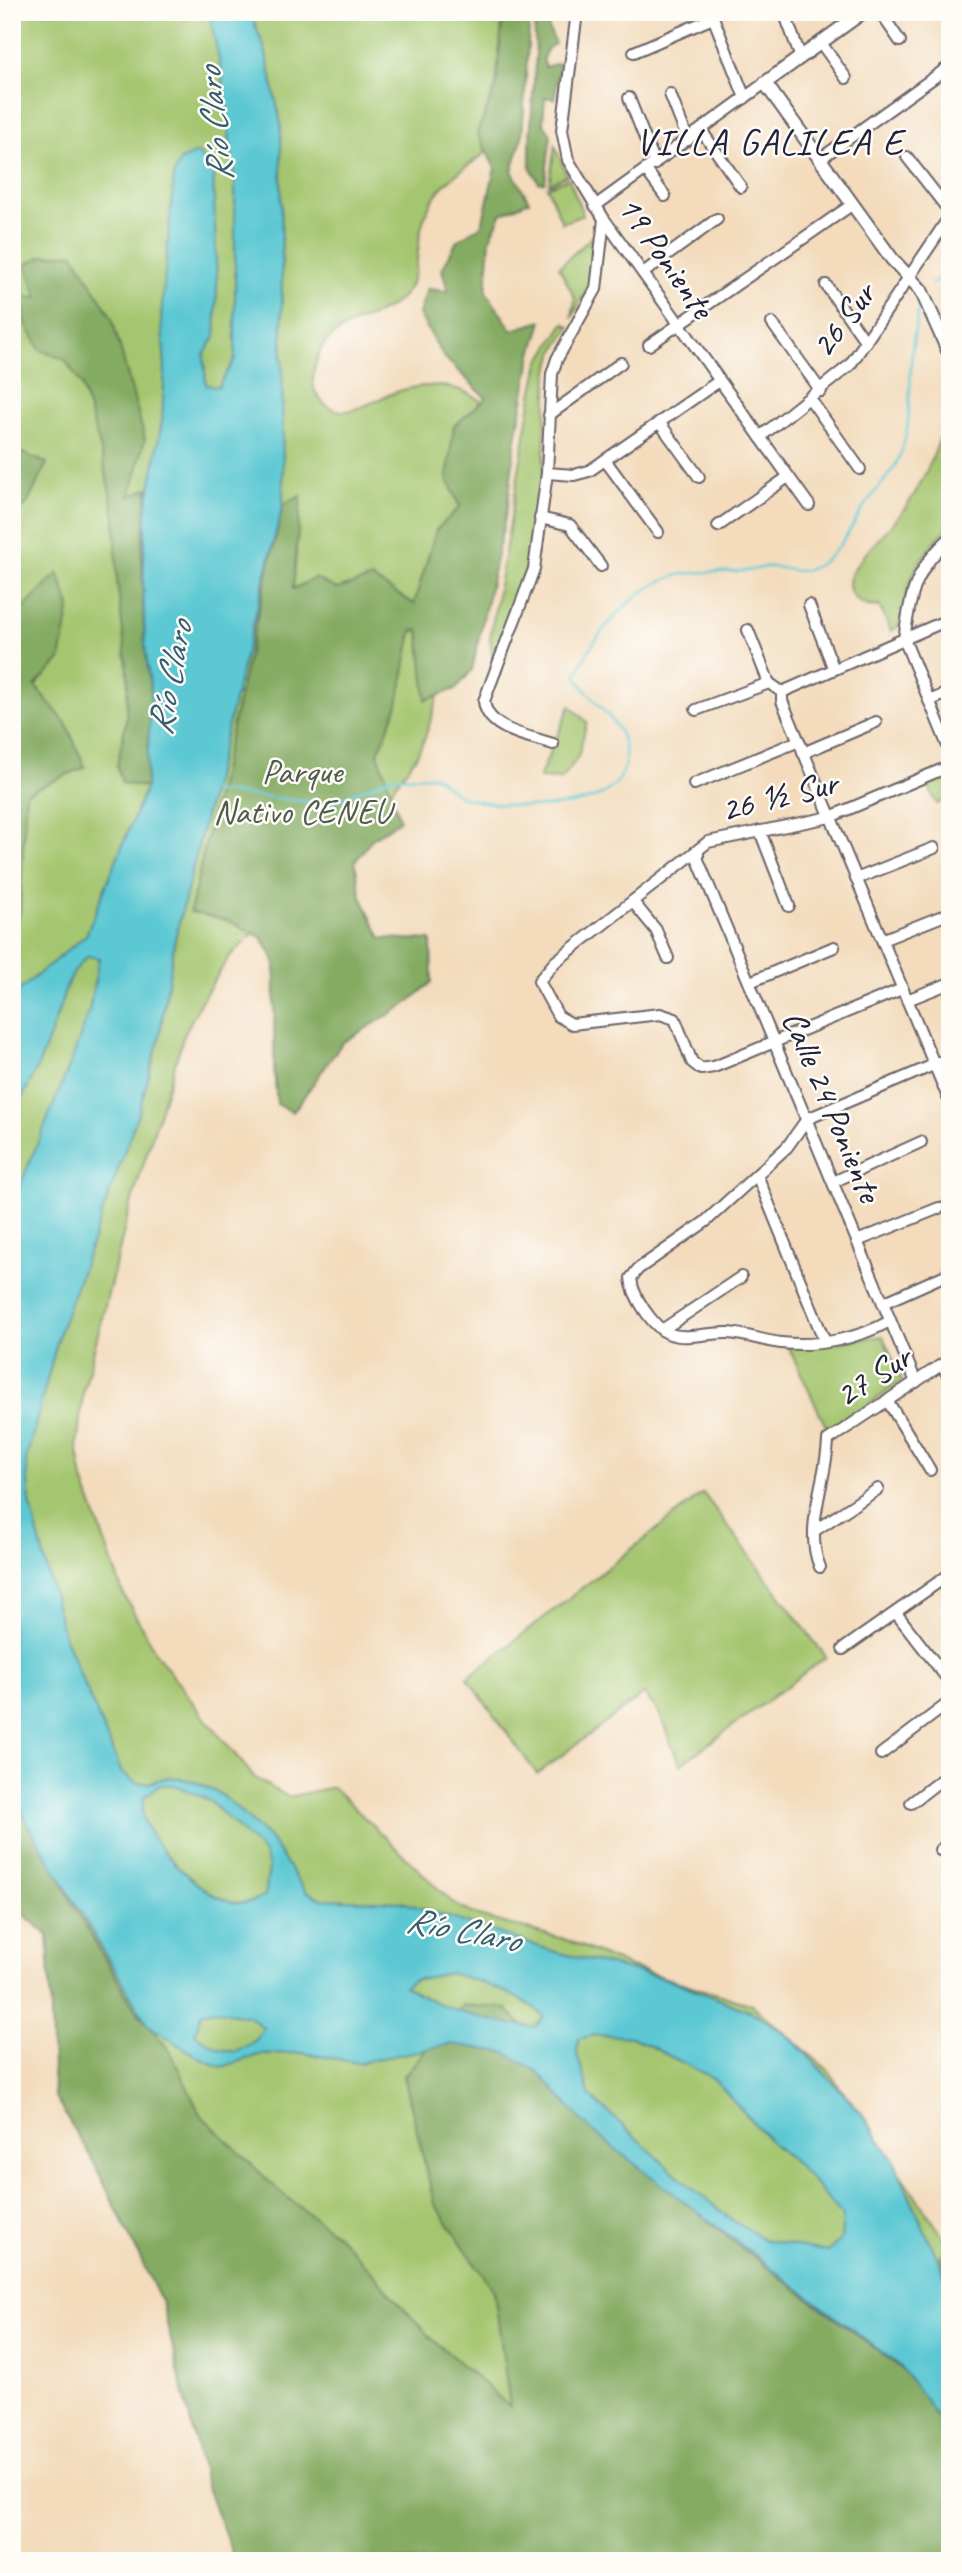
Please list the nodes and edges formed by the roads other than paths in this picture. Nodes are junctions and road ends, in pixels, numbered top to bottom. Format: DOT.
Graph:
graph roads {
  1 [pos="577,12"];
  2 [pos="784,12"];
  3 [pos="880,12"];
  4 [pos="712,15"];
  5 [pos="856,15"];
  6 [pos="900,41"];
  7 [pos="821,43"];
  8 [pos="634,52"];
  9 [pos="801,58"];
  10 [pos="950,66"];
  11 [pos="846,78"];
  12 [pos="765,83"];
  13 [pos="670,94"];
  14 [pos="629,98"];
  15 [pos="745,98"];
  16 [pos="701,130"];
  17 [pos="688,140"];
  18 [pos="907,157"];
  19 [pos="820,159"];
  20 [pos="651,167"];
  21 [pos="741,187"];
  22 [pos="665,196"];
  23 [pos="853,204"];
  24 [pos="595,206"];
  25 [pos="950,214"];
  26 [pos="604,219"];
  27 [pos="717,219"];
  28 [pos="643,273"];
  29 [pos="908,278"];
  30 [pos="825,285"];
  31 [pos="772,323"];
  32 [pos="680,324"];
  33 [pos="866,342"];
  34 [pos="649,345"];
  35 [pos="950,355"];
  36 [pos="621,363"];
  37 [pos="719,380"];
  38 [pos="821,391"];
  39 [pos="810,399"];
  40 [pos="550,415"];
  41 [pos="659,422"];
  42 [pos="760,437"];
  43 [pos="605,460"];
  44 [pos="860,468"];
  45 [pos="547,473"];
  46 [pos="699,477"];
  47 [pos="789,477"];
  48 [pos="808,505"];
  49 [pos="540,518"];
  50 [pos="718,526"];
  51 [pos="658,532"];
  52 [pos="950,538"];
  53 [pos="601,566"];
  54 [pos="809,605"];
  55 [pos="950,619"];
  56 [pos="748,629"];
  57 [pos="904,639"];
  58 [pos="833,667"];
  59 [pos="769,683"];
  60 [pos="782,692"];
  61 [pos="950,692"];
  62 [pos="929,701"];
  63 [pos="696,710"];
  64 [pos="876,722"];
  65 [pos="799,741"];
  66 [pos="553,744"];
  67 [pos="950,751"];
  68 [pos="803,753"];
  69 [pos="950,766"];
  70 [pos="694,784"];
  71 [pos="830,817"];
  72 [pos="760,831"];
  73 [pos="934,848"];
  74 [pos="698,852"];
  75 [pos="856,879"];
  76 [pos="633,902"];
  77 [pos="789,906"];
  78 [pos="950,913"];
  79 [pos="882,940"];
  80 [pos="834,947"];
  81 [pos="668,958"];
  82 [pos="750,982"];
  83 [pos="950,983"];
  84 [pos="905,995"];
  85 [pos="774,1041"];
  86 [pos="950,1058"];
  87 [pos="934,1065"];
  88 [pos="950,1102"];
  89 [pos="807,1119"];
  90 [pos="921,1142"];
  91 [pos="757,1175"];
  92 [pos="833,1182"];
  93 [pos="939,1208"];
  94 [pos="857,1241"];
  95 [pos="950,1273"];
  96 [pos="741,1277"];
  97 [pos="883,1303"];
  98 [pos="890,1321"];
  99 [pos="666,1332"];
  100 [pos="825,1342"];
  101 [pos="946,1362"];
  102 [pos="950,1378"];
  103 [pos="916,1382"];
  104 [pos="887,1400"];
  105 [pos="930,1470"];
  106 [pos="878,1489"];
  107 [pos="814,1531"];
  108 [pos="820,1567"];
  109 [pos="948,1579"];
  110 [pos="896,1613"];
  111 [pos="843,1649"];
  112 [pos="950,1682"];
  113 [pos="950,1702"];
  114 [pos="881,1754"];
  115 [pos="950,1773"];
  116 [pos="911,1803"];
  1 -- 24 [label="street, 19 Poniente"];
  2 -- 9 [label="street"];
  3 -- 6 [label="street"];
  4 -- 8 [label="street"];
  4 -- 15 [label="street"];
  5 -- 7 [label="street"];
  7 -- 9 [label="street"];
  7 -- 11 [label="street"];
  9 -- 12 [label="street"];
  10 -- 19 [label="street"];
  12 -- 15 [label="street"];
  12 -- 19 [label="street"];
  13 -- 17 [label="street"];
  14 -- 20 [label="street"];
  15 -- 16 [label="street"];
  16 -- 17 [label="street"];
  16 -- 21 [label="street"];
  17 -- 20 [label="street"];
  18 -- 25 [label="street"];
  19 -- 23 [label="street"];
  20 -- 22 [label="street"];
  20 -- 24 [label="street"];
  23 -- 29 [label="street"];
  23 -- 32 [label="street"];
  24 -- 26 [label="street, 19 Poniente"];
  25 -- 29 [label="street, 26 Sur"];
  26 -- 28 [label="street, 19 Poniente"];
  26 -- 40 [label="street"];
  27 -- 28 [label="street"];
  28 -- 32 [label="street, 19 Poniente"];
  29 -- 33 [label="street, 26 Sur"];
  29 -- 35 [label="street"];
  30 -- 33 [label="street"];
  31 -- 38 [label="street"];
  32 -- 34 [label="street"];
  32 -- 37 [label="street, 19 Poniente"];
  33 -- 38 [label="street, 26 Sur"];
  36 -- 40 [label="street"];
  37 -- 41 [label="street"];
  37 -- 42 [label="street, 19 Poniente"];
  38 -- 39 [label="street, 26 Sur"];
  39 -- 42 [label="street, 26 Sur"];
  39 -- 44 [label="street"];
  40 -- 45 [label="street"];
  41 -- 43 [label="street"];
  41 -- 46 [label="street"];
  42 -- 47 [label="street, 19 Poniente"];
  43 -- 45 [label="street"];
  43 -- 51 [label="street"];
  45 -- 49 [label="street"];
  47 -- 48 [label="street, 19 Poniente"];
  47 -- 50 [label="street"];
  49 -- 53 [label="street"];
  49 -- 66 [label="street"];
  52 -- 57 [label="street"];
  54 -- 58 [label="street"];
  55 -- 57 [label="street"];
  56 -- 59 [label="street"];
  57 -- 58 [label="street"];
  57 -- 62 [label="street"];
  58 -- 60 [label="street"];
  59 -- 60 [label="street"];
  59 -- 63 [label="street"];
  60 -- 65 [label="street"];
  61 -- 62 [label="street"];
  62 -- 67 [label="street"];
  64 -- 68 [label="street"];
  65 -- 68 [label="street"];
  65 -- 70 [label="street"];
  68 -- 71 [label="street"];
  69 -- 71 [label="street, 26 ½ Sur"];
  71 -- 72 [label="street, 26 ½ Sur"];
  71 -- 75 [label="street"];
  72 -- 74 [label="street, 26 ½ Sur"];
  72 -- 77 [label="street"];
  73 -- 75 [label="street"];
  74 -- 76 [label="street, 26 ½ Sur"];
  74 -- 82 [label="street, Calle 24 Poniente"];
  75 -- 79 [label="street"];
  76 -- 81 [label="street"];
  76 -- 85 [label="street, 26 ½ Sur"];
  78 -- 79 [label="street"];
  79 -- 84 [label="street"];
  80 -- 82 [label="street"];
  82 -- 85 [label="street, Calle 24 Poniente"];
  83 -- 84 [label="street"];
  84 -- 85 [label="street"];
  84 -- 87 [label="street"];
  85 -- 89 [label="street, Calle 24 Poniente"];
  86 -- 87 [label="street"];
  87 -- 88 [label="street"];
  87 -- 89 [label="street"];
  89 -- 91 [label="street"];
  89 -- 92 [label="street, Calle 24 Poniente"];
  90 -- 92 [label="street"];
  91 -- 99 [label="street"];
  91 -- 100 [label="street"];
  92 -- 94 [label="street, Calle 24 Poniente"];
  93 -- 94 [label="street"];
  94 -- 97 [label="street, Calle 24 Poniente"];
  95 -- 97 [label="street"];
  96 -- 99 [label="street"];
  97 -- 98 [label="street, Calle 24 Poniente"];
  98 -- 100 [label="street"];
  98 -- 103 [label="street, Calle 24 Poniente"];
  99 -- 100 [label="street"];
  101 -- 102 [label="street"];
  101 -- 103 [label="street, 27 Sur"];
  103 -- 104 [label="street, 27 Sur"];
  104 -- 105 [label="street"];
  104 -- 107 [label="street, 27 Sur"];
  106 -- 107 [label="street"];
  107 -- 108 [label="street"];
  109 -- 110 [label="street"];
  110 -- 111 [label="street"];
  110 -- 112 [label="street"];
  113 -- 114 [label="street"];
  115 -- 116 [label="street"];
}
